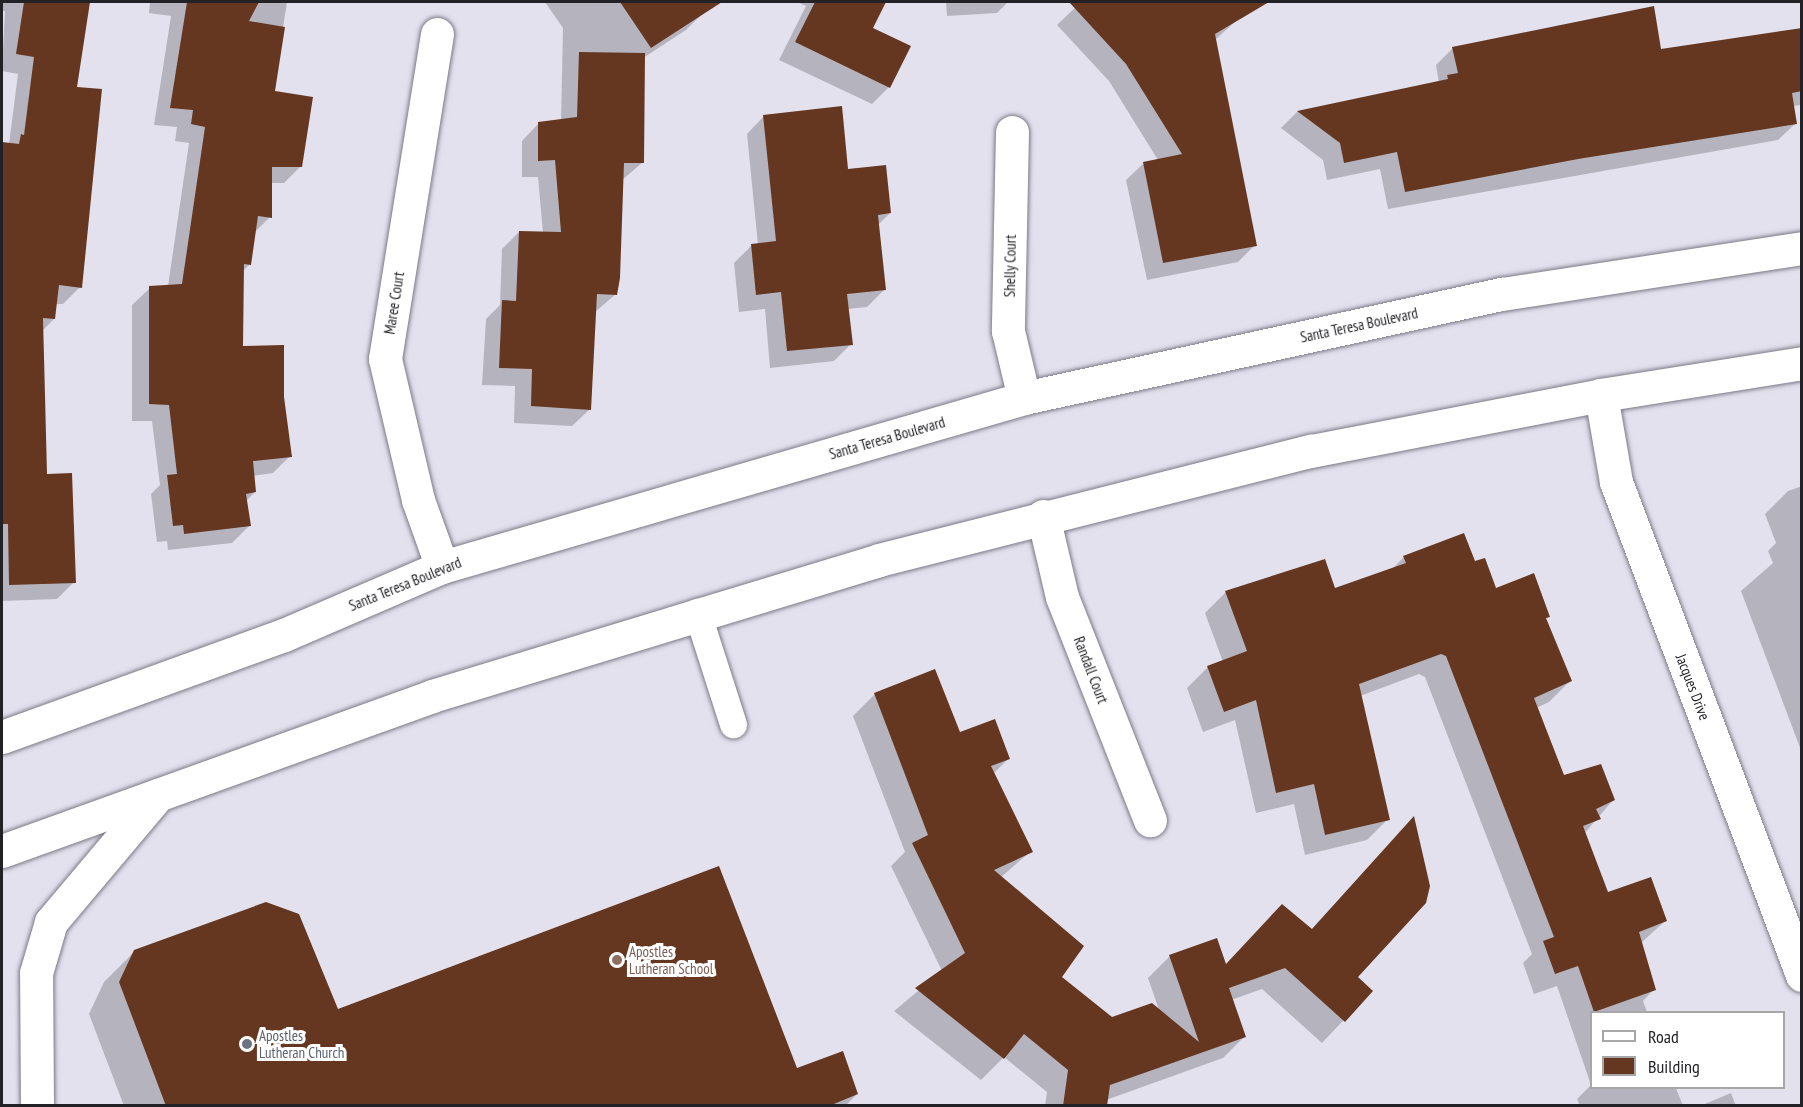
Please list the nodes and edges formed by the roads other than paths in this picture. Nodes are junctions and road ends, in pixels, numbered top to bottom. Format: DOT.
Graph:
graph roads {
  1 [pos="437,34"];
  2 [pos="1012,132"];
  3 [pos="1802,248"];
  4 [pos="1802,363"];
  5 [pos="1601,394"];
  6 [pos="1024,398"];
  7 [pos="1043,516"];
  8 [pos="442,567"];
  9 [pos="697,612"];
  10 [pos="733,724"];
  11 [pos="2,737"];
  12 [pos="161,792"];
  13 [pos="1149,820"];
  14 [pos="2,851"];
  15 [pos="1802,975"];
  16 [pos="37,1106"];
  1 -- 8 [label="main road, Maree Court"];
  2 -- 6 [label="main road, Shelly Court"];
  3 -- 6 [label="main road, Santa Teresa Boulevard"];
  4 -- 5 [label="main road"];
  5 -- 7 [label="main road"];
  5 -- 15 [label="main road, Jacques Drive"];
  6 -- 8 [label="main road, Santa Teresa Boulevard"];
  7 -- 9 [label="main road"];
  7 -- 13 [label="main road, Randall Court"];
  8 -- 11 [label="main road, Santa Teresa Boulevard"];
  9 -- 10 [label="lane"];
  9 -- 12 [label="main road"];
  12 -- 14 [label="main road"];
  12 -- 16 [label="main road"];
}
